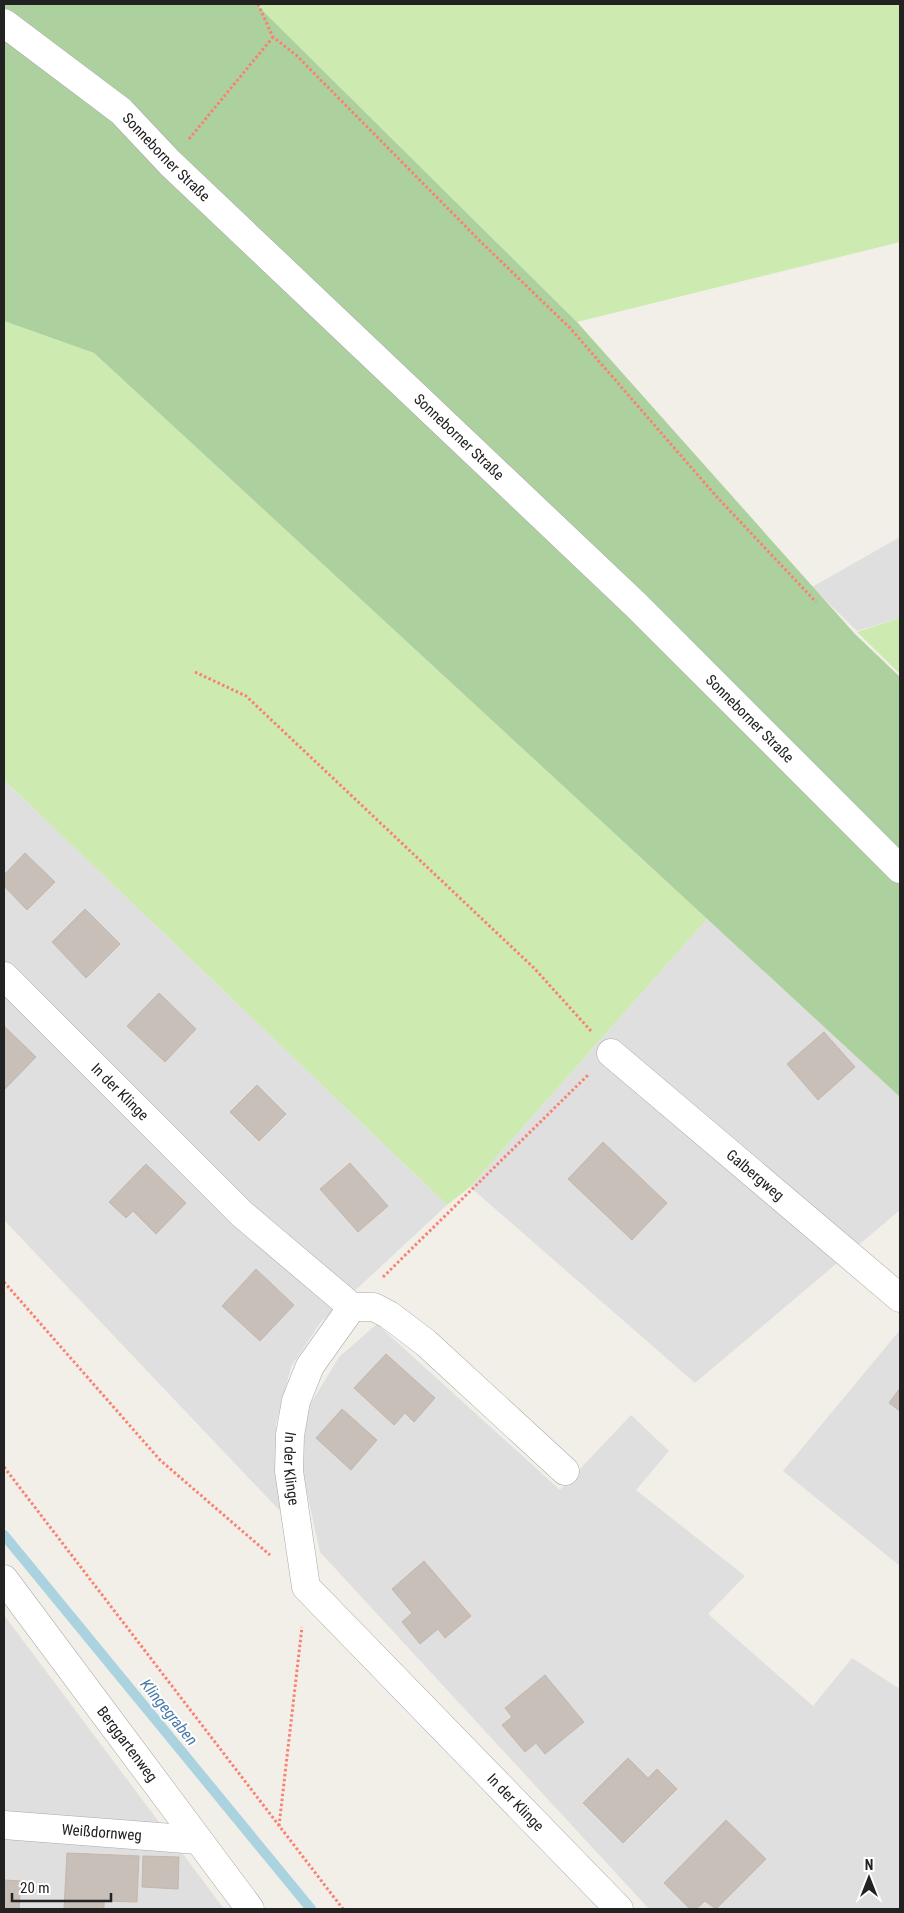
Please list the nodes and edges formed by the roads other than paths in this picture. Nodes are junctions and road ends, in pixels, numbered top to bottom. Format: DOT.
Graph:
graph roads {
  1 [pos="4,23"];
  2 [pos="900,869"];
  3 [pos="4,976"];
  4 [pos="611,1053"];
  5 [pos="900,1298"];
  6 [pos="352,1307"];
  7 [pos="565,1471"];
  8 [pos="4,1579"];
  9 [pos="4,1825"];
  10 [pos="198,1840"];
  11 [pos="250,1909"];
  12 [pos="619,1909"];
  1 -- 2 [label="street, Sonneborner Straße"];
  3 -- 6 [label="street, In der Klinge"];
  4 -- 5 [label="street, Galbergweg"];
  6 -- 7 [label="street"];
  6 -- 12 [label="street, In der Klinge"];
  8 -- 10 [label="street, Berggartenweg"];
  9 -- 10 [label="street, Weißdornweg"];
  10 -- 11 [label="street, Berggartenweg"];
}
